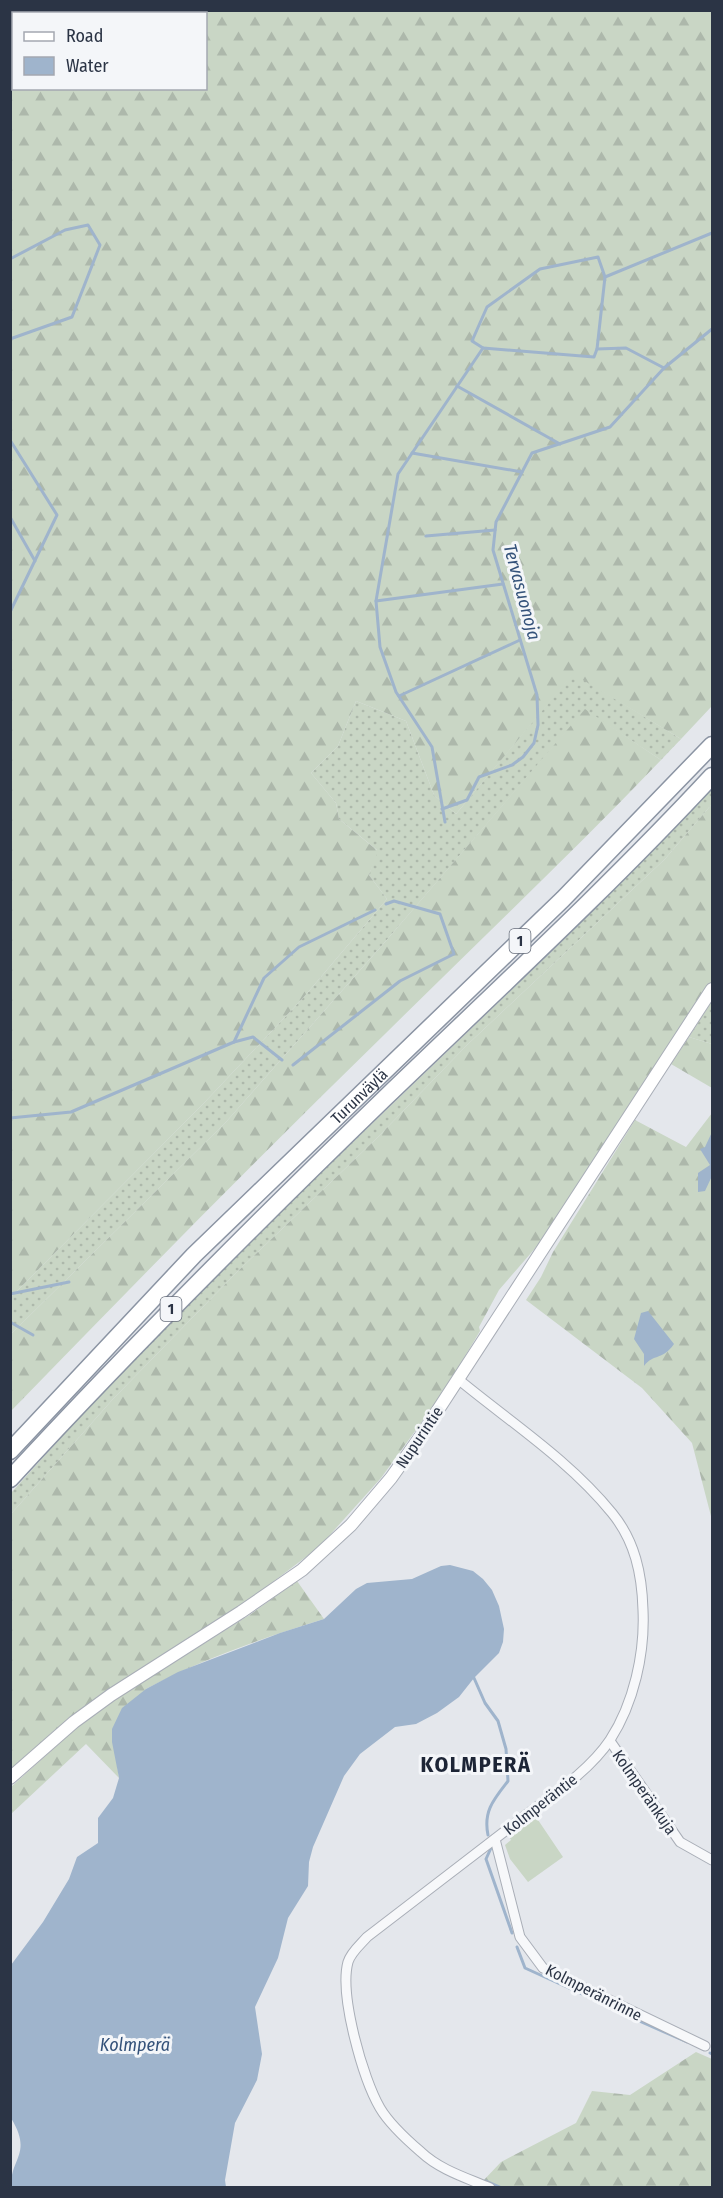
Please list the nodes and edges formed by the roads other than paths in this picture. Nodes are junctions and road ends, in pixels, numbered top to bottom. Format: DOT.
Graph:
graph roads {
  1 [pos="712,745"];
  2 [pos="712,776"];
  3 [pos="712,988"];
  4 [pos="458,1379"];
  5 [pos="10,1450"];
  6 [pos="10,1479"];
  7 [pos="610,1741"];
  8 [pos="10,1778"];
  9 [pos="495,1839"];
  10 [pos="712,1860"];
  11 [pos="705,2046"];
  12 [pos="490,2187"];
  1 -- 5 [label="highway, Turunväylä / 1"];
  2 -- 6 [label="highway, Turunväylä / 1"];
  3 -- 4 [label="main road, Nupurintie"];
  4 -- 7 [label="street, Kolmperäntie"];
  4 -- 8 [label="main road, Nupurintie"];
  7 -- 9 [label="street, Kolmperäntie"];
  7 -- 10 [label="street, Kolmperänkuja"];
  9 -- 11 [label="street, Kolmperänrinne"];
  9 -- 12 [label="street, Kolmperäntie"];
}
